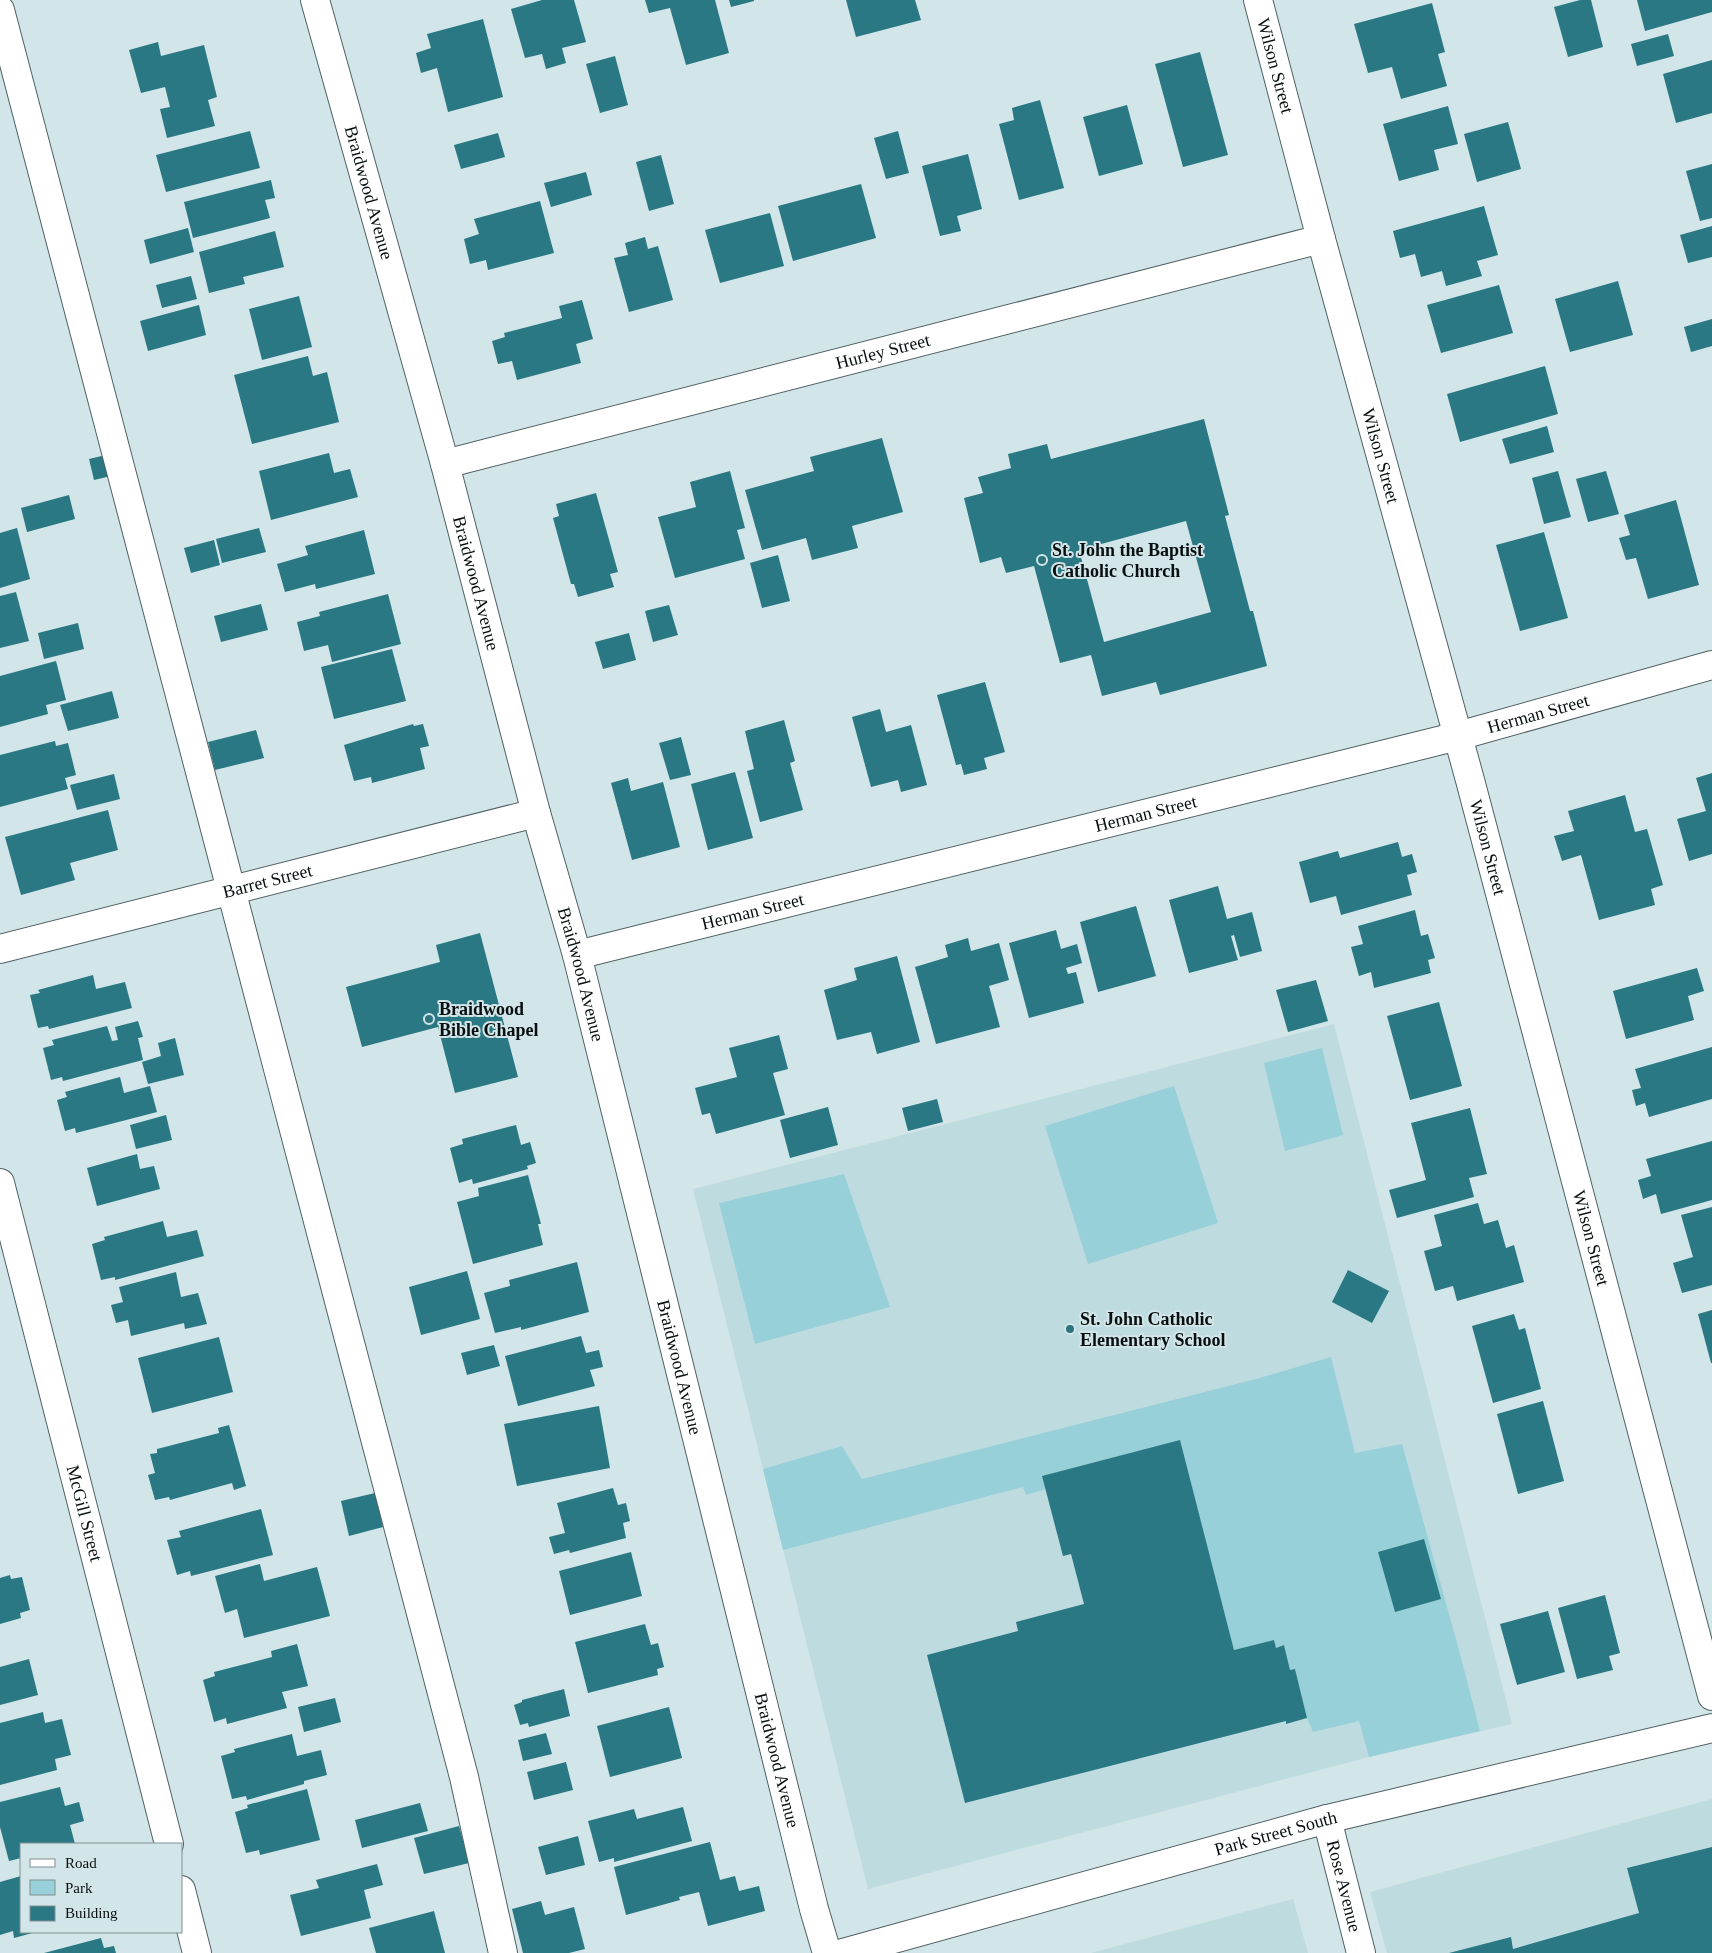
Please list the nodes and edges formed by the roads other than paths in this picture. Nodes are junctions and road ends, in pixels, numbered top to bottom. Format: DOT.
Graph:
graph roads {
  1 [pos="315,0"];
  2 [pos="1258,0"];
  3 [pos="0,10"];
  4 [pos="1321,239"];
  5 [pos="445,464"];
  6 [pos="1712,665"];
  7 [pos="1458,736"];
  8 [pos="536,813"];
  9 [pos="231,890"];
  10 [pos="0,949"];
  11 [pos="578,955"];
  12 [pos="0,1183"];
  13 [pos="1712,1696"];
  14 [pos="1712,1728"];
  15 [pos="1327,1819"];
  16 [pos="170,1843"];
  17 [pos="182,1894"];
  18 [pos="197,1953"];
  19 [pos="502,1953"];
  20 [pos="827,1953"];
  21 [pos="843,1953"];
  22 [pos="1361,1953"];
  1 -- 5 [label="street, Braidwood Avenue"];
  2 -- 4 [label="street, Wilson Street"];
  3 -- 9 [label="street"];
  4 -- 5 [label="street, Hurley Street"];
  4 -- 7 [label="street, Wilson Street"];
  5 -- 8 [label="street, Braidwood Avenue"];
  6 -- 7 [label="street, Herman Street"];
  7 -- 11 [label="street, Herman Street"];
  7 -- 13 [label="street, Wilson Street"];
  8 -- 9 [label="street, Barret Street"];
  8 -- 11 [label="street, Braidwood Avenue"];
  9 -- 10 [label="street, Barret Street"];
  9 -- 19 [label="street"];
  11 -- 20 [label="street, Braidwood Avenue"];
  12 -- 16 [label="street, McGill Street"];
  14 -- 15 [label="street, Park Street South"];
  15 -- 21 [label="street, Park Street South"];
  15 -- 22 [label="street, Rose Avenue"];
  17 -- 18 [label="street"];
}
